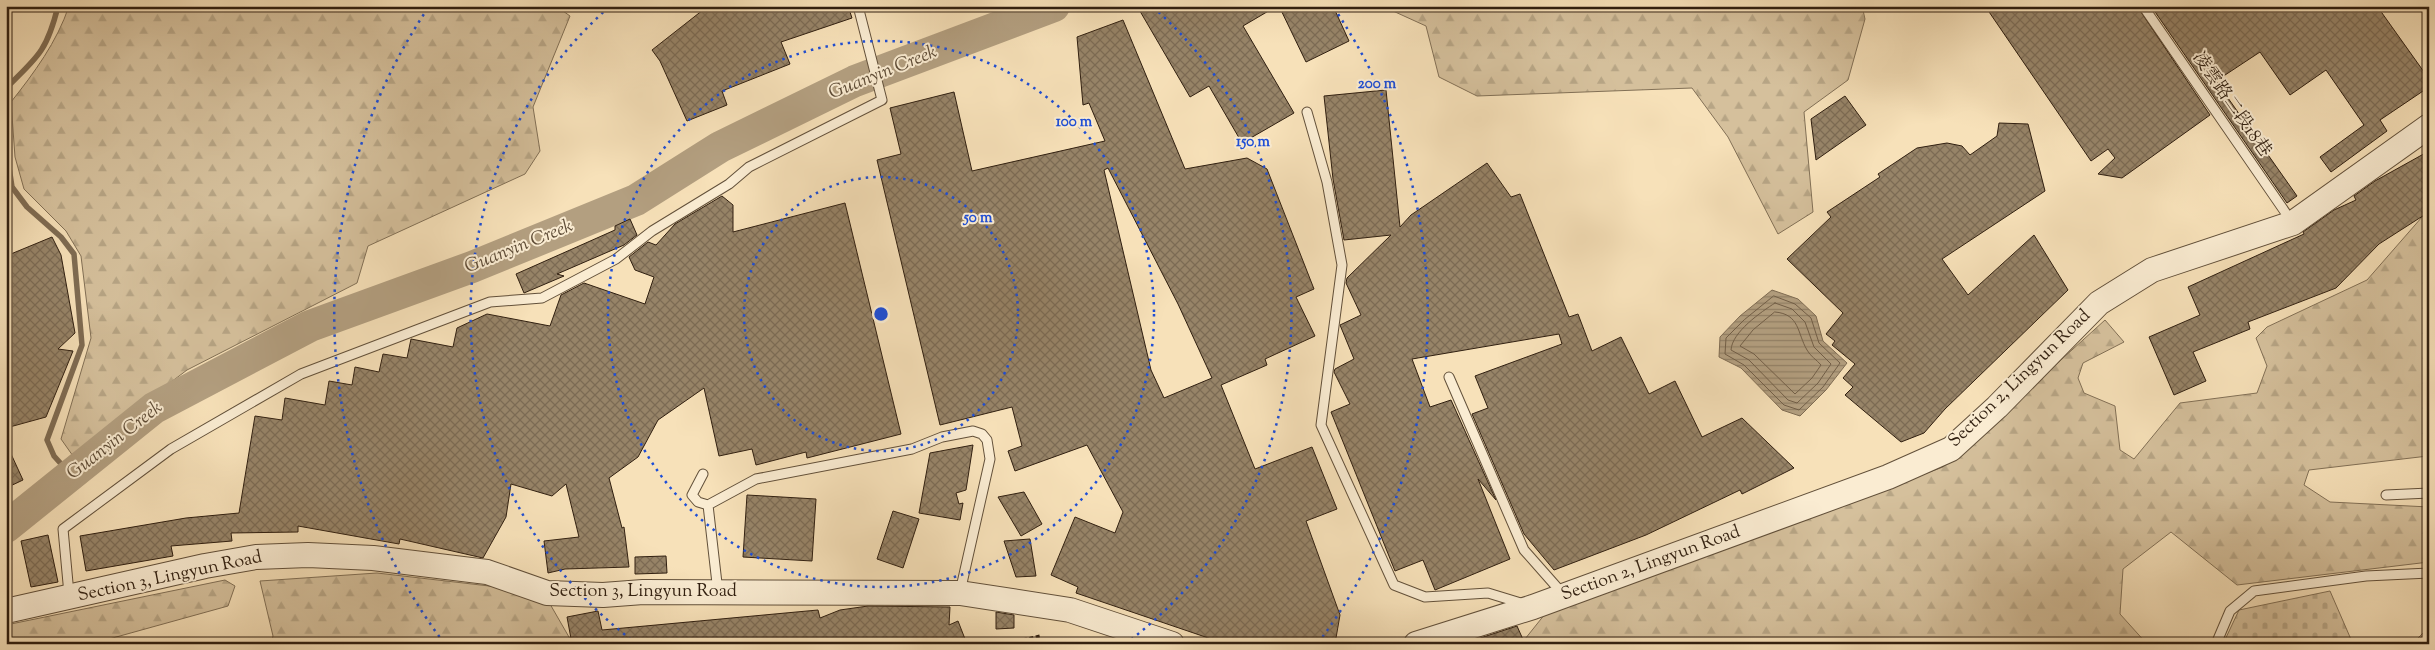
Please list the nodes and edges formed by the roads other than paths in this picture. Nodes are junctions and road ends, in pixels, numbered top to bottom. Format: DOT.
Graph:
graph roads {
  1 [pos="858,6"];
  2 [pos="2143,6"];
  3 [pos="1307,112"];
  4 [pos="2429,126"];
  5 [pos="2293,223"];
  6 [pos="1449,377"];
  7 [pos="703,474"];
  8 [pos="2429,493"];
  9 [pos="2386,496"];
  10 [pos="708,505"];
  11 [pos="2429,573"];
  12 [pos="718,592"];
  13 [pos="960,593"];
  14 [pos="1564,596"];
  15 [pos="70,597"];
  16 [pos="1534,607"];
  17 [pos="6,611"];
  18 [pos="1172,644"];
  19 [pos="1416,644"];
  20 [pos="2216,644"];
  1 -- 15 [label="lane"];
  2 -- 5 [label="lane, 凌雲路二段18巷"];
  3 -- 16 [label="lane"];
  4 -- 5 [label="street, Section 2, Lingyun Road"];
  5 -- 14 [label="street, Section 2, Lingyun Road"];
  6 -- 14 [label="lane"];
  7 -- 10 [label="lane"];
  8 -- 9 [label="lane"];
  10 -- 12 [label="lane"];
  10 -- 13 [label="lane"];
  11 -- 20 [label="lane"];
  12 -- 13 [label="street, Section 3, Lingyun Road"];
  12 -- 15 [label="street, Section 3, Lingyun Road"];
  13 -- 18 [label="street"];
  14 -- 16 [label="street, Section 2, Lingyun Road"];
  15 -- 17 [label="street, Section 3, Lingyun Road"];
  16 -- 19 [label="street, Section 2, Lingyun Road"];
}
